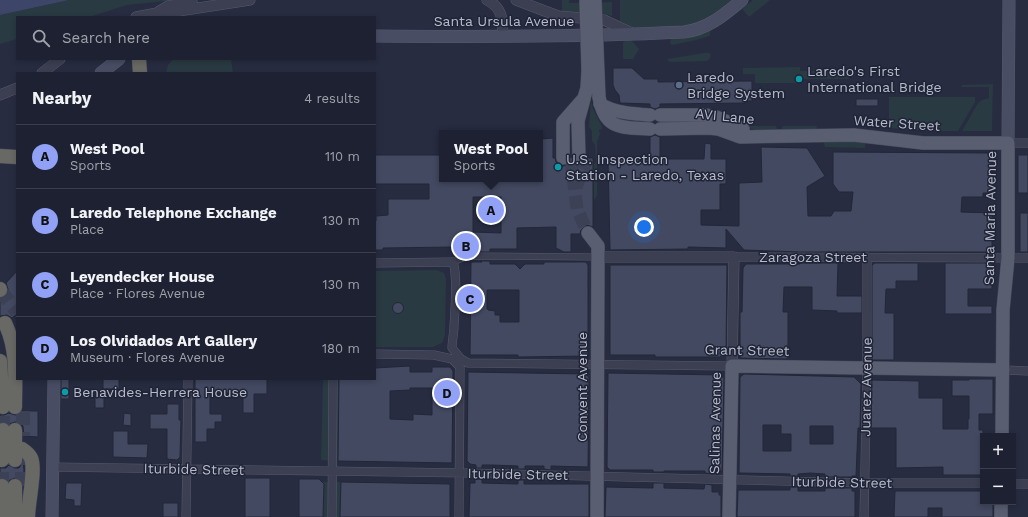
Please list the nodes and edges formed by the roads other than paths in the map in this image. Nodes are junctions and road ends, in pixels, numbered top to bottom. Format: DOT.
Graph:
graph roads {
  1 [pos="204,0"];
  2 [pos="250,0"];
  3 [pos="487,0"];
  4 [pos="516,0"];
  5 [pos="586,0"];
  6 [pos="595,0"];
  7 [pos="742,0"];
  8 [pos="1010,0"];
  9 [pos="157,13"];
  10 [pos="141,16"];
  11 [pos="615,25"];
  12 [pos="634,34"];
  13 [pos="608,35"];
  14 [pos="376,36"];
  15 [pos="503,37"];
  16 [pos="59,60"];
  17 [pos="118,60"];
  18 [pos="139,60"];
  19 [pos="43,72"];
  20 [pos="102,72"];
  21 [pos="140,72"];
  22 [pos="16,88"];
  23 [pos="0,95"];
  24 [pos="600,101"];
  25 [pos="763,136"];
  26 [pos="1008,143"];
  27 [pos="1028,143"];
  28 [pos="0,156"];
  29 [pos="16,157"];
  30 [pos="575,158"];
  31 [pos="588,233"];
  32 [pos="598,251"];
  33 [pos="734,257"];
  34 [pos="867,257"];
  35 [pos="1008,258"];
  36 [pos="1028,258"];
  37 [pos="453,262"];
  38 [pos="376,263"];
  39 [pos="11,323"];
  40 [pos="452,348"];
  41 [pos="376,354"];
  42 [pos="434,355"];
  43 [pos="0,361"];
  44 [pos="462,363"];
  45 [pos="598,365"];
  46 [pos="732,366"];
  47 [pos="866,368"];
  48 [pos="1003,370"];
  49 [pos="1028,370"];
  50 [pos="21,380"];
  51 [pos="54,380"];
  52 [pos="188,380"];
  53 [pos="333,380"];
  54 [pos="13,408"];
  55 [pos="1002,433"];
  56 [pos="15,446"];
  57 [pos="53,467"];
  58 [pos="186,468"];
  59 [pos="332,471"];
  60 [pos="460,473"];
  61 [pos="597,476"];
  62 [pos="730,480"];
  63 [pos="864,483"];
  64 [pos="980,483"];
  65 [pos="1016,484"];
  66 [pos="1028,484"];
  67 [pos="13,486"];
  68 [pos="1001,505"];
  69 [pos="2,517"];
  70 [pos="15,517"];
  71 [pos="22,517"];
  72 [pos="28,517"];
  73 [pos="52,517"];
  74 [pos="186,517"];
  75 [pos="332,517"];
  76 [pos="459,517"];
  77 [pos="597,517"];
  78 [pos="729,517"];
  79 [pos="864,517"];
  80 [pos="1001,517"];
  1 -- 9 [label="street"];
  2 -- 9 [label="street"];
  3 -- 15 [label="street"];
  4 -- 11 [label="street"];
  5 -- 30 [label="main road, bridge"];
  6 -- 24 [label="main road, bridge"];
  7 -- 12 [label="main road, Santa Ursula Avenue"];
  8 -- 26 [label="main road, Santa Maria Avenue"];
  9 -- 10 [label="street"];
  11 -- 12 [label="street"];
  11 -- 13 [label="main road"];
  12 -- 13 [label="main road, Santa Ursula Avenue"];
  13 -- 15 [label="main road, Santa Ursula Avenue"];
  14 -- 15 [label="main road, Santa Ursula Avenue"];
  16 -- 19 [label="street"];
  17 -- 20 [label="main road"];
  18 -- 21 [label="highway"];
  22 -- 23 [label="street"];
  24 -- 25 [label="main road"];
  24 -- 25 [label="main road, AVI Lane"];
  25 -- 26 [label="main road, Water Street"];
  26 -- 27 [label="street, Water Street"];
  26 -- 35 [label="main road, Santa Maria Avenue"];
  28 -- 29 [label="highway"];
  31 -- 32 [label="main road"];
  32 -- 33 [label="street, Zaragoza Street"];
  32 -- 37 [label="street"];
  32 -- 45 [label="main road, Convent Avenue"];
  33 -- 34 [label="street, Zaragoza Street"];
  33 -- 46 [label="street, Salinas Avenue"];
  34 -- 35 [label="street, Zaragoza Street"];
  34 -- 47 [label="street, Juarez Avenue"];
  35 -- 36 [label="street, Zaragoza Street"];
  35 -- 48 [label="main road, Santa Maria Avenue"];
  37 -- 38 [label="street"];
  37 -- 40 [label="street"];
  39 -- 54 [label="highway"];
  40 -- 42 [label="street, Grant Street"];
  40 -- 44 [label="street"];
  41 -- 42 [label="street, Grant Street"];
  42 -- 44 [label="street, Grant Street"];
  43 -- 54 [label="highway"];
  44 -- 45 [label="street, Grant Street"];
  44 -- 60 [label="street"];
  45 -- 46 [label="street, Grant Street"];
  45 -- 61 [label="main road, Convent Avenue"];
  46 -- 47 [label="main road, Grant Street"];
  46 -- 62 [label="main road, Salinas Avenue"];
  47 -- 48 [label="main road, Grant Street"];
  47 -- 63 [label="street, Juarez Avenue"];
  48 -- 49 [label="street, Grant Street"];
  48 -- 55 [label="main road, Santa Maria Avenue"];
  50 -- 54 [label="highway"];
  51 -- 57 [label="main road"];
  52 -- 58 [label="street"];
  53 -- 59 [label="street"];
  56 -- 72 [label="highway"];
  57 -- 58 [label="street, Iturbide Street"];
  57 -- 73 [label="main road"];
  58 -- 59 [label="street, Iturbide Street"];
  58 -- 74 [label="street"];
  59 -- 60 [label="street, Iturbide Street"];
  59 -- 75 [label="street"];
  60 -- 61 [label="street, Iturbide Street"];
  60 -- 76 [label="street"];
  61 -- 62 [label="street, Iturbide Street"];
  61 -- 77 [label="main road, Convent Avenue"];
  62 -- 63 [label="street, Iturbide Street"];
  62 -- 78 [label="main road, Salinas Avenue"];
  63 -- 64 [label="street, Iturbide Street"];
  63 -- 79 [label="street, Juarez Avenue"];
  65 -- 66 [label="street"];
  67 -- 69 [label="highway"];
  67 -- 70 [label="highway"];
  67 -- 71 [label="highway"];
  68 -- 80 [label="main road"];
}
